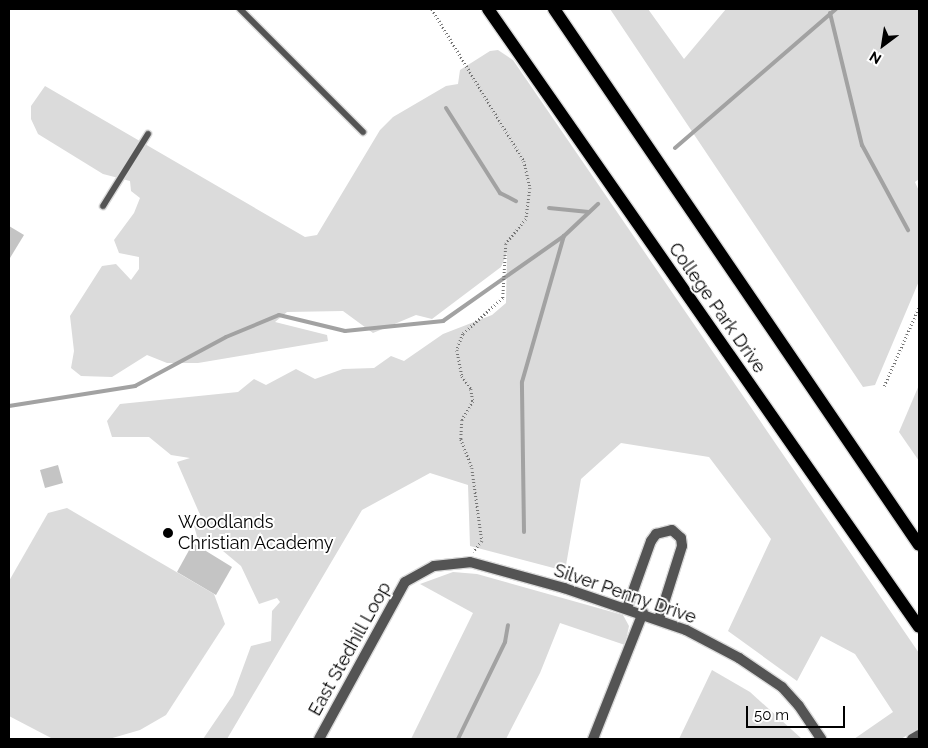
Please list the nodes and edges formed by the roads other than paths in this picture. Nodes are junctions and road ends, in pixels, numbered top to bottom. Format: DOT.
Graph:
graph roads {
  1 [pos="240,9"];
  2 [pos="488,9"];
  3 [pos="554,9"];
  4 [pos="363,132"];
  5 [pos="148,134"];
  6 [pos="103,206"];
  7 [pos="919,545"];
  8 [pos="470,562"];
  9 [pos="627,608"];
  10 [pos="643,614"];
  11 [pos="659,618"];
  12 [pos="919,627"];
  13 [pos="919,735"];
  14 [pos="319,739"];
  15 [pos="593,739"];
  16 [pos="821,739"];
  17 [pos="912,739"];
  1 -- 4 [label="lane"];
  2 -- 12 [label="main road, College Park Drive"];
  3 -- 7 [label="main road, College Park Drive"];
  5 -- 6 [label="lane"];
  8 -- 9 [label="street, Silver Penny Drive"];
  8 -- 14 [label="street, East Stedhill Loop"];
  9 -- 10 [label="street, Silver Penny Drive"];
  9 -- 11 [label="street"];
  10 -- 11 [label="street, Silver Penny Drive"];
  10 -- 15 [label="street"];
  11 -- 16 [label="street, Silver Penny Drive"];
  13 -- 17 [label="street"];
}
